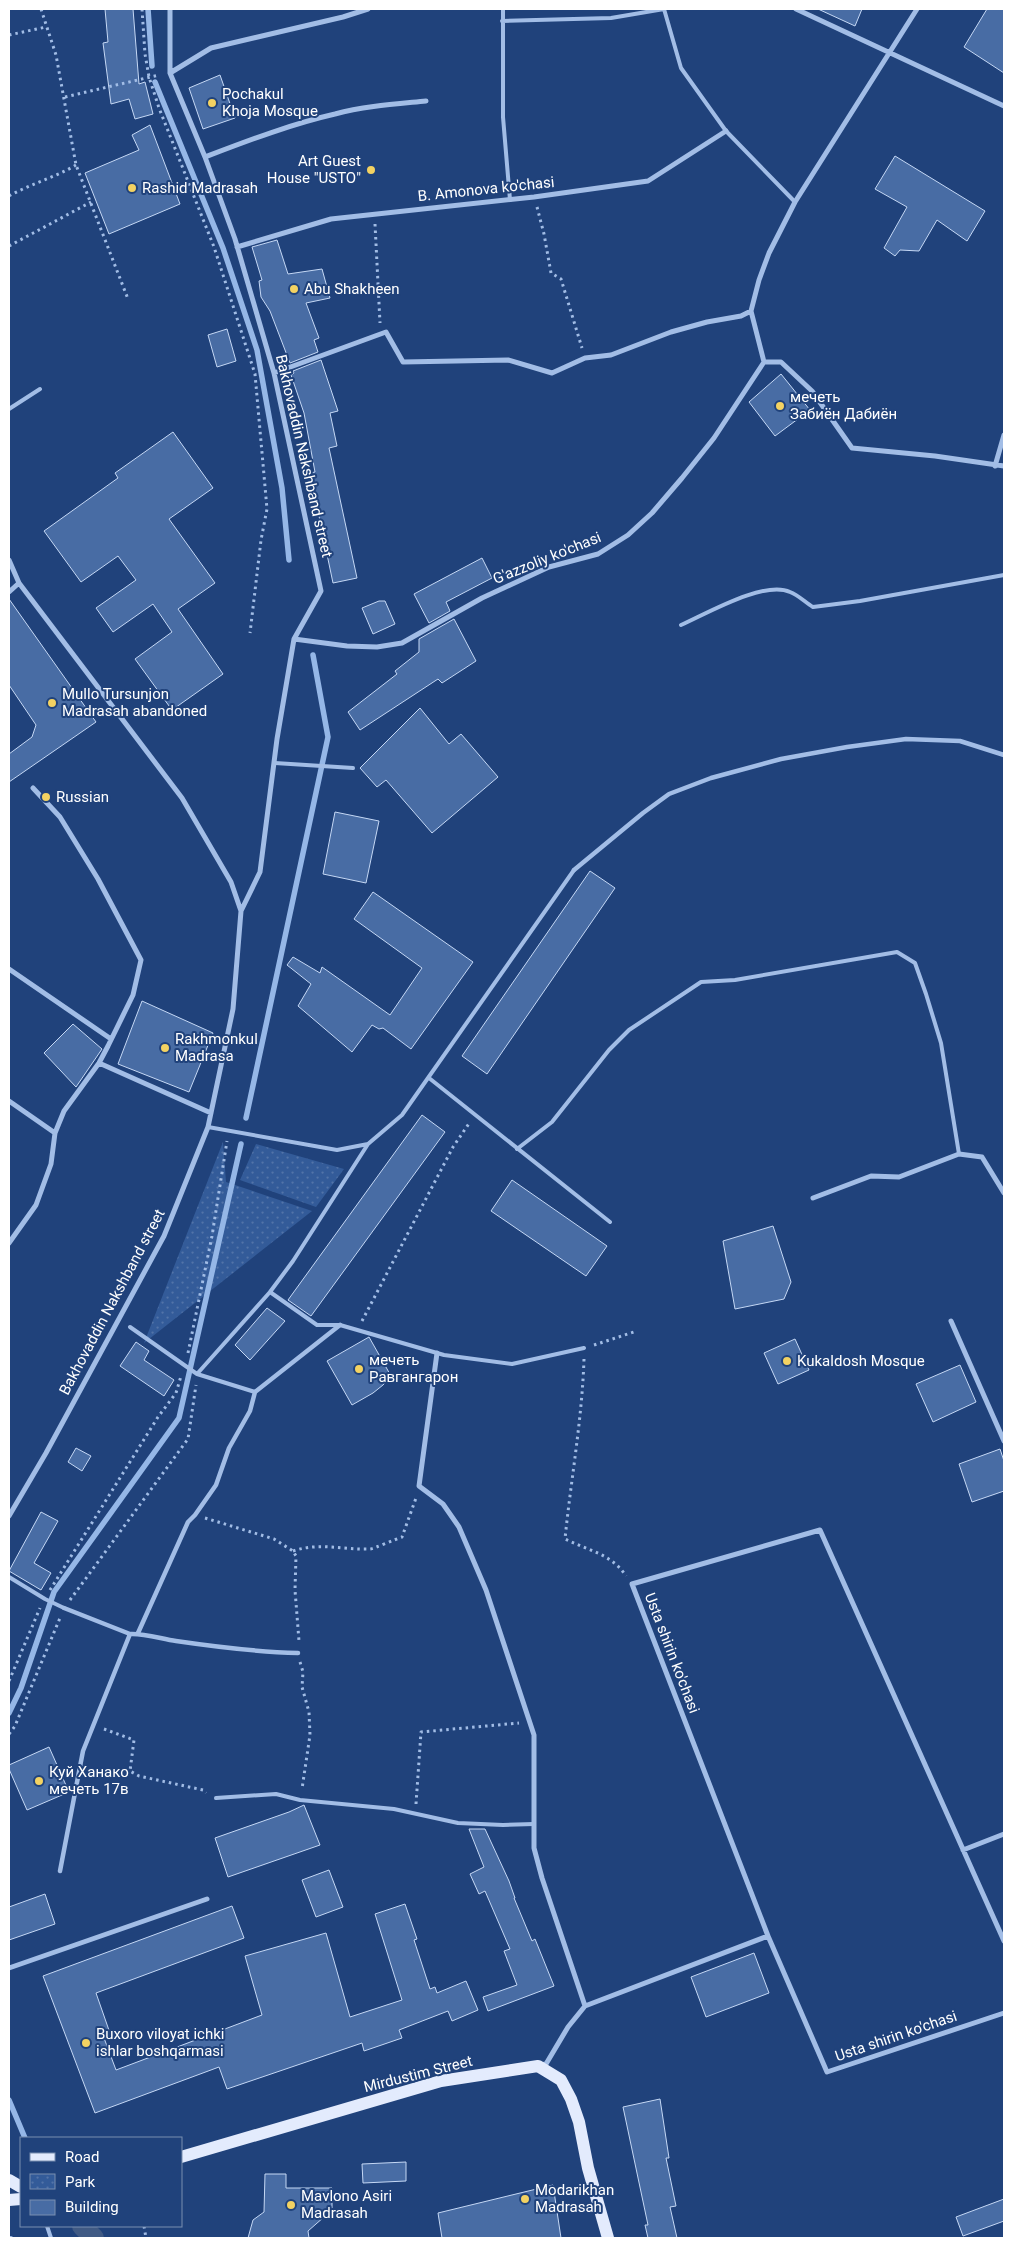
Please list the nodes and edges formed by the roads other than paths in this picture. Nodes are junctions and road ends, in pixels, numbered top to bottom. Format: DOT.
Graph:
graph roads {
  1 [pos="170,9"];
  2 [pos="368,9"];
  3 [pos="503,9"];
  4 [pos="664,9"];
  5 [pos="796,9"];
  6 [pos="917,9"];
  7 [pos="502,21"];
  8 [pos="890,52"];
  9 [pos="170,73"];
  10 [pos="426,101"];
  11 [pos="1004,106"];
  12 [pos="726,130"];
  13 [pos="204,157"];
  14 [pos="510,200"];
  15 [pos="794,202"];
  16 [pos="237,247"];
  17 [pos="751,311"];
  18 [pos="764,362"];
  19 [pos="274,373"];
  20 [pos="40,389"];
  21 [pos="9,409"];
  22 [pos="1004,436"];
  23 [pos="995,466"];
  24 [pos="1004,466"];
  25 [pos="9,560"];
  26 [pos="1004,575"];
  27 [pos="19,583"];
  28 [pos="9,592"];
  29 [pos="681,625"];
  30 [pos="294,639"];
  31 [pos="1004,755"];
  32 [pos="274,763"];
  33 [pos="353,768"];
  34 [pos="33,788"];
  35 [pos="574,870"];
  36 [pos="242,911"];
  37 [pos="9,969"];
  38 [pos="111,1039"];
  39 [pos="99,1063"];
  40 [pos="428,1078"];
  41 [pos="9,1101"];
  42 [pos="211,1113"];
  43 [pos="208,1127"];
  44 [pos="55,1133"];
  45 [pos="368,1144"];
  46 [pos="517,1149"];
  47 [pos="959,1154"];
  48 [pos="1004,1193"];
  49 [pos="813,1198"];
  50 [pos="610,1222"];
  51 [pos="9,1243"];
  52 [pos="270,1292"];
  53 [pos="951,1320"];
  54 [pos="340,1325"];
  55 [pos="130,1327"];
  56 [pos="584,1348"];
  57 [pos="437,1353"];
  58 [pos="196,1373"];
  59 [pos="254,1392"];
  60 [pos="1004,1441"];
  61 [pos="9,1516"];
  62 [pos="9,1576"];
  63 [pos="64,1608"];
  64 [pos="138,1633"];
  65 [pos="130,1634"];
  66 [pos="298,1653"];
  67 [pos="216,1798"];
  68 [pos="534,1824"];
  69 [pos="1004,1834"];
  70 [pos="963,1850"];
  71 [pos="60,1871"];
  72 [pos="207,1899"];
  73 [pos="768,1936"];
  74 [pos="1004,1942"];
  75 [pos="9,1968"];
  76 [pos="585,2006"];
  77 [pos="1004,2012"];
  78 [pos="538,2066"];
  79 [pos="182,2158"];
  80 [pos="9,2180"];
  81 [pos="20,2186"];
  82 [pos="608,2238"];
  1 -- 9 [label="street, Bakhovaddin Nakshband street"];
  2 -- 9 [label="street"];
  3 -- 7 [label="lane"];
  4 -- 7 [label="lane"];
  4 -- 12 [label="lane"];
  5 -- 8 [label="street"];
  6 -- 8 [label="street"];
  7 -- 14 [label="lane"];
  8 -- 11 [label="street"];
  8 -- 15 [label="street"];
  9 -- 13 [label="street, Bakhovaddin Nakshband street"];
  10 -- 13 [label="street"];
  12 -- 14 [label="street, B. Amonova ko'chasi"];
  12 -- 15 [label="lane"];
  13 -- 16 [label="street, Bakhovaddin Nakshband street"];
  14 -- 16 [label="street, B. Amonova ko'chasi"];
  15 -- 17 [label="street"];
  16 -- 19 [label="street, Bakhovaddin Nakshband street"];
  17 -- 18 [label="street"];
  17 -- 19 [label="street"];
  18 -- 23 [label="street"];
  18 -- 30 [label="street, G'azzoliy ko'chasi"];
  19 -- 30 [label="street, Bakhovaddin Nakshband street"];
  20 -- 21 [label="lane"];
  22 -- 23 [label="street"];
  23 -- 24 [label="street"];
  25 -- 27 [label="street, Bakhovaddin Nakshband street"];
  26 -- 29 [label="lane"];
  27 -- 28 [label="street"];
  27 -- 36 [label="street, Bakhovaddin Nakshband street"];
  30 -- 32 [label="street, Bakhovaddin Nakshband street"];
  31 -- 35 [label="street"];
  32 -- 33 [label="lane"];
  32 -- 36 [label="street, Bakhovaddin Nakshband street"];
  34 -- 38 [label="street"];
  35 -- 40 [label="lane"];
  36 -- 42 [label="street, Bakhovaddin Nakshband street"];
  37 -- 38 [label="street"];
  38 -- 39 [label="street"];
  39 -- 42 [label="street"];
  39 -- 44 [label="street"];
  40 -- 45 [label="lane"];
  40 -- 46 [label="lane"];
  41 -- 44 [label="street"];
  42 -- 43 [label="street, Bakhovaddin Nakshband street"];
  43 -- 45 [label="lane"];
  43 -- 61 [label="street, Bakhovaddin Nakshband street"];
  44 -- 51 [label="street"];
  45 -- 52 [label="lane"];
  46 -- 47 [label="lane"];
  46 -- 50 [label="lane"];
  47 -- 48 [label="street"];
  47 -- 49 [label="street"];
  52 -- 54 [label="lane"];
  52 -- 58 [label="lane"];
  53 -- 60 [label="street"];
  54 -- 57 [label="lane"];
  54 -- 59 [label="street"];
  55 -- 58 [label="lane"];
  56 -- 57 [label="lane"];
  57 -- 68 [label="street"];
  58 -- 59 [label="lane"];
  59 -- 64 [label="street"];
  62 -- 63 [label="lane"];
  63 -- 65 [label="street"];
  64 -- 65 [label="street"];
  64 -- 66 [label="street"];
  65 -- 71 [label="street"];
  67 -- 68 [label="lane"];
  68 -- 76 [label="street"];
  69 -- 70 [label="street"];
  70 -- 73 [label="street, Usta shirin ko'chasi"];
  70 -- 74 [label="street, Usta shirin ko'chasi"];
  72 -- 75 [label="street"];
  73 -- 76 [label="street"];
  73 -- 77 [label="street, Usta shirin ko'chasi"];
  76 -- 78 [label="street"];
  78 -- 79 [label="main road, Mirdustim Street"];
  78 -- 82 [label="main road"];
  80 -- 81 [label="main road"];
}
